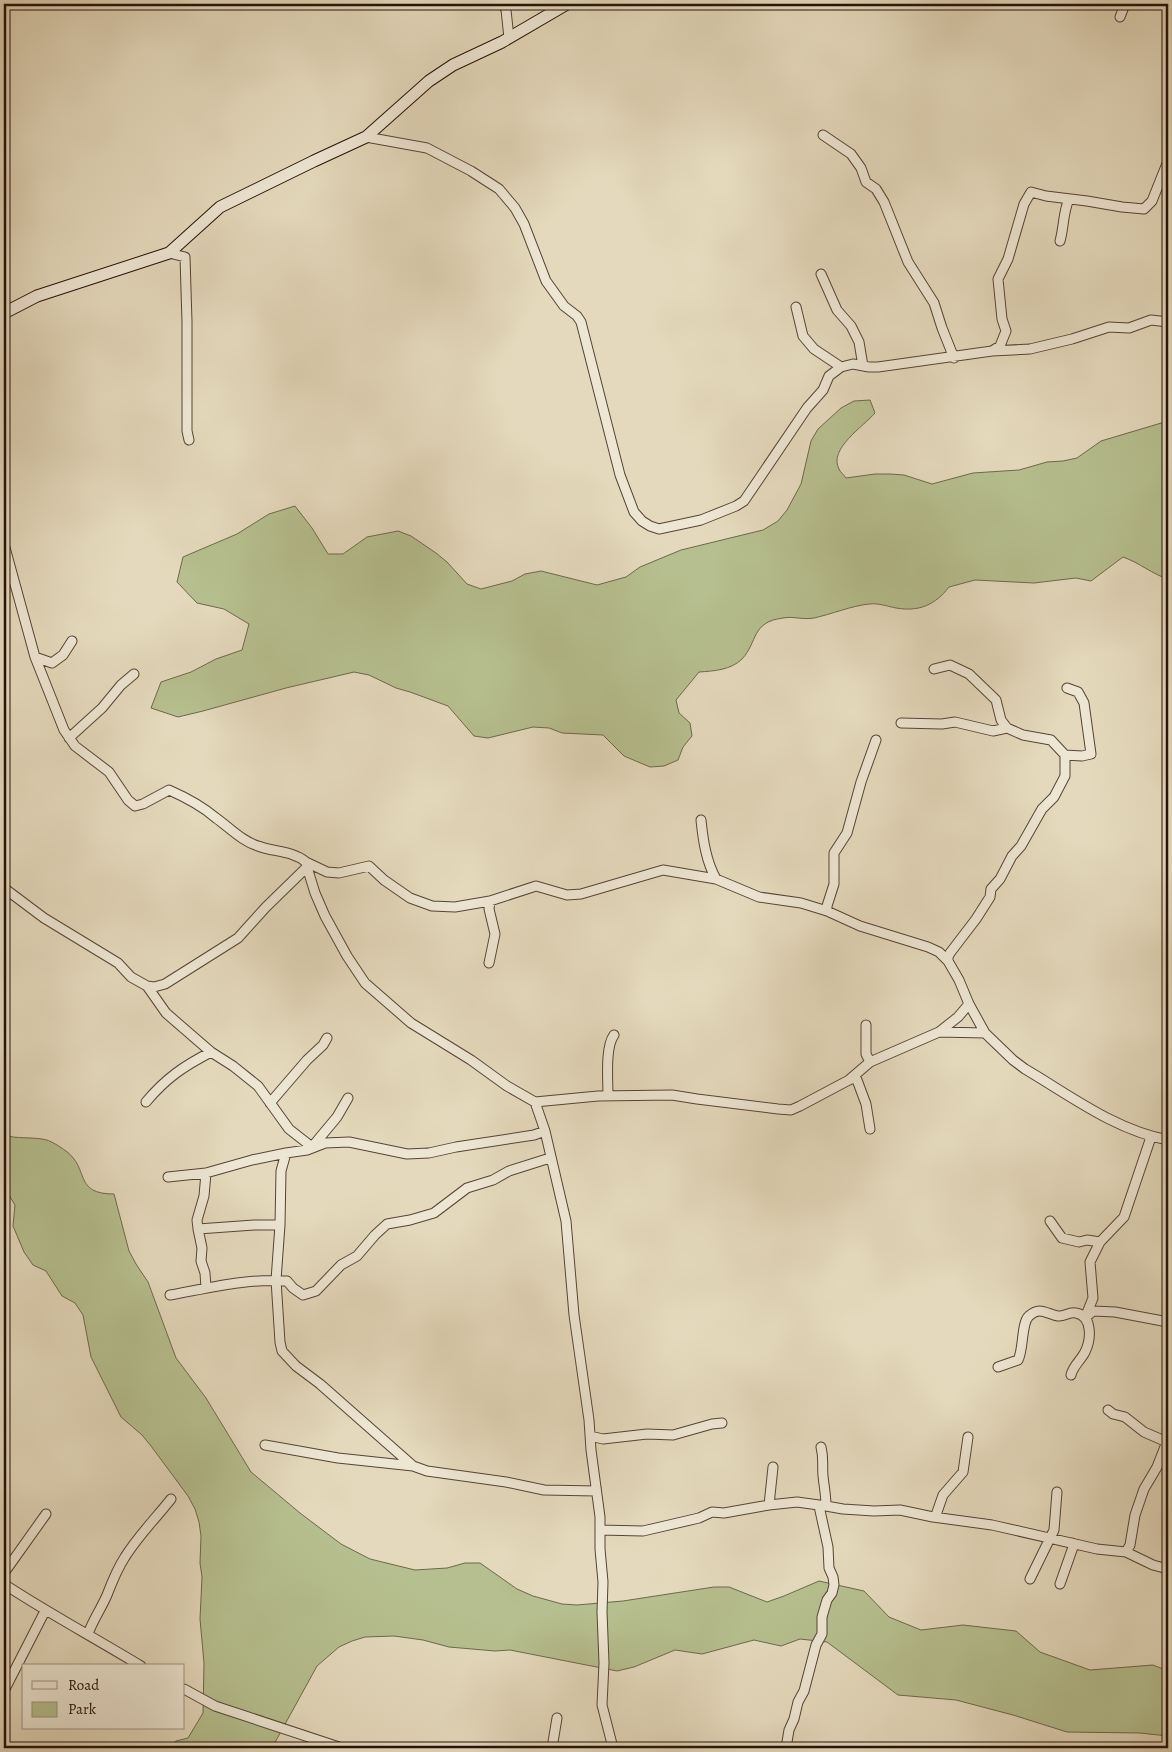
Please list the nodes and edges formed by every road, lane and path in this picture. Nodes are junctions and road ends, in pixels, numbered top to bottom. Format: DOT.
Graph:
graph roads {
  1 [pos="503,4"];
  2 [pos="567,4"];
  3 [pos="1125,4"];
  4 [pos="1120,17"];
  5 [pos="509,38"];
  6 [pos="823,135"];
  7 [pos="366,137"];
  8 [pos="1168,161"];
  9 [pos="1069,199"];
  10 [pos="1060,241"];
  11 [pos="169,253"];
  12 [pos="821,274"];
  13 [pos="796,307"];
  14 [pos="4,313"];
  15 [pos="1168,322"];
  16 [pos="992,351"];
  17 [pos="954,358"];
  18 [pos="863,366"];
  19 [pos="841,367"];
  20 [pos="189,440"];
  21 [pos="4,544"];
  22 [pos="72,641"];
  23 [pos="35,657"];
  24 [pos="934,669"];
  25 [pos="134,674"];
  26 [pos="1067,688"];
  27 [pos="901,723"];
  28 [pos="1007,728"];
  29 [pos="69,738"];
  30 [pos="876,740"];
  31 [pos="1065,755"];
  32 [pos="702,820"];
  33 [pos="306,864"];
  34 [pos="716,878"];
  35 [pos="4,888"];
  36 [pos="490,901"];
  37 [pos="828,911"];
  38 [pos="948,961"];
  39 [pos="490,963"];
  40 [pos="147,986"];
  41 [pos="969,1004"];
  42 [pos="866,1025"];
  43 [pos="939,1032"];
  44 [pos="985,1033"];
  45 [pos="614,1035"];
  46 [pos="327,1038"];
  47 [pos="211,1052"];
  48 [pos="870,1062"];
  49 [pos="849,1080"];
  50 [pos="608,1096"];
  51 [pos="348,1098"];
  52 [pos="146,1102"];
  53 [pos="535,1102"];
  54 [pos="270,1103"];
  55 [pos="870,1129"];
  56 [pos="545,1131"];
  57 [pos="1150,1137"];
  58 [pos="1168,1140"];
  59 [pos="312,1147"];
  60 [pos="286,1153"];
  61 [pos="550,1158"];
  62 [pos="206,1173"];
  63 [pos="168,1177"];
  64 [pos="1050,1221"];
  65 [pos="280,1225"];
  66 [pos="198,1229"];
  67 [pos="1100,1242"];
  68 [pos="276,1280"];
  69 [pos="206,1288"];
  70 [pos="170,1295"];
  71 [pos="1086,1318"];
  72 [pos="1168,1322"];
  73 [pos="998,1367"];
  74 [pos="1071,1374"];
  75 [pos="1108,1410"];
  76 [pos="722,1423"];
  77 [pos="590,1436"];
  78 [pos="968,1436"];
  79 [pos="1167,1441"];
  80 [pos="265,1445"];
  81 [pos="821,1447"];
  82 [pos="413,1466"];
  83 [pos="773,1467"];
  84 [pos="596,1491"];
  85 [pos="1057,1492"];
  86 [pos="171,1499"];
  87 [pos="769,1505"];
  88 [pos="822,1506"];
  89 [pos="46,1514"];
  90 [pos="933,1517"];
  91 [pos="600,1530"];
  92 [pos="1051,1538"];
  93 [pos="1072,1543"];
  94 [pos="1126,1552"];
  95 [pos="1168,1569"];
  96 [pos="4,1573"];
  97 [pos="1030,1579"];
  98 [pos="4,1584"];
  99 [pos="1060,1584"];
  100 [pos="46,1611"];
  101 [pos="88,1634"];
  102 [pos="138,1664"];
  103 [pos="185,1690"];
  104 [pos="4,1691"];
  105 [pos="557,1718"];
  106 [pos="342,1748"];
  107 [pos="552,1748"];
  108 [pos="613,1748"];
  109 [pos="786,1748"];
  1 -- 5 [label="street"];
  2 -- 5 [label="street"];
  3 -- 4 [label="street"];
  5 -- 7 [label="street"];
  6 -- 17 [label="street"];
  7 -- 11 [label="street"];
  7 -- 19 [label="street"];
  8 -- 9 [label="street"];
  9 -- 10 [label="street"];
  9 -- 16 [label="street"];
  11 -- 14 [label="street"];
  11 -- 20 [label="street"];
  12 -- 18 [label="street"];
  13 -- 19 [label="street"];
  15 -- 16 [label="street"];
  16 -- 17 [label="street"];
  17 -- 18 [label="street"];
  18 -- 19 [label="street"];
  21 -- 23 [label="street"];
  22 -- 23 [label="street"];
  23 -- 29 [label="street"];
  24 -- 28 [label="street"];
  25 -- 29 [label="street"];
  26 -- 31 [label="street"];
  27 -- 28 [label="street"];
  28 -- 31 [label="street"];
  29 -- 33 [label="street"];
  30 -- 37 [label="street"];
  31 -- 38 [label="street"];
  32 -- 34 [label="street"];
  33 -- 36 [label="street"];
  33 -- 40 [label="street"];
  33 -- 53 [label="street"];
  34 -- 36 [label="street"];
  34 -- 37 [label="street"];
  35 -- 40 [label="street"];
  36 -- 39 [label="street"];
  37 -- 38 [label="street"];
  38 -- 41 [label="street"];
  40 -- 47 [label="street"];
  41 -- 43 [label="street"];
  41 -- 44 [label="street"];
  42 -- 48 [label="street"];
  43 -- 44 [label="street"];
  43 -- 48 [label="street"];
  44 -- 57 [label="street"];
  45 -- 50 [label="street"];
  46 -- 54 [label="street"];
  47 -- 52 [label="street"];
  47 -- 54 [label="street"];
  48 -- 49 [label="street"];
  49 -- 50 [label="street"];
  49 -- 55 [label="street"];
  50 -- 53 [label="street"];
  51 -- 59 [label="street"];
  53 -- 56 [label="street"];
  54 -- 59 [label="street"];
  56 -- 59 [label="street"];
  56 -- 61 [label="street"];
  57 -- 58 [label="street"];
  57 -- 67 [label="street"];
  59 -- 60 [label="street"];
  60 -- 62 [label="street"];
  60 -- 65 [label="street"];
  61 -- 68 [label="street"];
  61 -- 77 [label="street"];
  62 -- 63 [label="street"];
  62 -- 66 [label="street"];
  64 -- 67 [label="street"];
  65 -- 66 [label="street"];
  65 -- 68 [label="street"];
  66 -- 69 [label="street"];
  67 -- 71 [label="street"];
  68 -- 69 [label="street"];
  68 -- 82 [label="street"];
  69 -- 70 [label="street"];
  71 -- 72 [label="street"];
  71 -- 73 [label="street"];
  71 -- 74 [label="street"];
  75 -- 79 [label="street"];
  76 -- 77 [label="street"];
  77 -- 84 [label="street"];
  78 -- 90 [label="street"];
  79 -- 94 [label="street"];
  80 -- 82 [label="street"];
  81 -- 88 [label="street"];
  82 -- 84 [label="street"];
  83 -- 87 [label="street"];
  84 -- 91 [label="street"];
  85 -- 92 [label="street"];
  86 -- 101 [label="street"];
  87 -- 88 [label="street"];
  87 -- 91 [label="street"];
  88 -- 90 [label="street"];
  88 -- 109 [label="street"];
  89 -- 96 [label="street"];
  90 -- 92 [label="street"];
  91 -- 108 [label="street"];
  92 -- 93 [label="street"];
  92 -- 97 [label="street"];
  93 -- 94 [label="street"];
  93 -- 99 [label="street"];
  94 -- 95 [label="street"];
  98 -- 100 [label="street"];
  100 -- 101 [label="street"];
  100 -- 104 [label="street"];
  101 -- 102 [label="street"];
  103 -- 106 [label="street"];
  105 -- 107 [label="street"];
}
